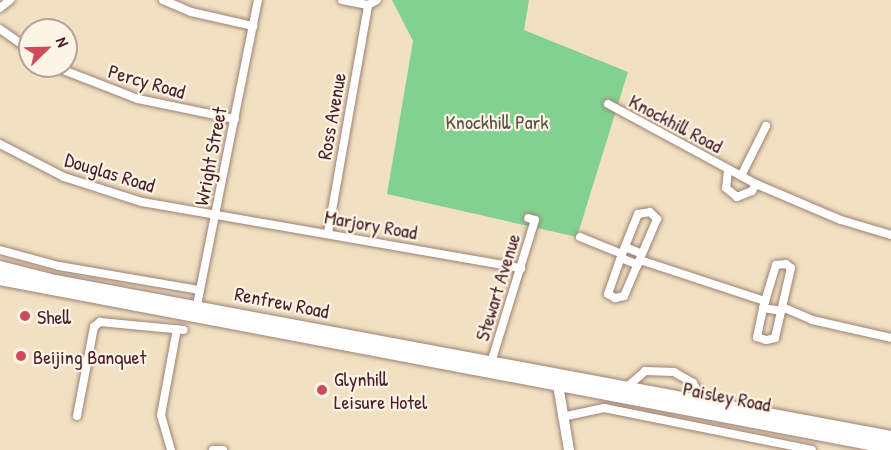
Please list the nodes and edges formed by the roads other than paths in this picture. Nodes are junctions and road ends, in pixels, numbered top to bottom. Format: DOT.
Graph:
graph roads {
  1 [pos="10,0"];
  2 [pos="163,0"];
  3 [pos="258,0"];
  4 [pos="342,0"];
  5 [pos="377,0"];
  6 [pos="368,4"];
  7 [pos="0,8"];
  8 [pos="253,26"];
  9 [pos="0,29"];
  10 [pos="18,42"];
  11 [pos="78,76"];
  12 [pos="608,104"];
  13 [pos="235,119"];
  14 [pos="766,126"];
  15 [pos="0,144"];
  16 [pos="728,170"];
  17 [pos="741,176"];
  18 [pos="756,184"];
  19 [pos="216,213"];
  20 [pos="528,218"];
  21 [pos="328,233"];
  22 [pos="891,235"];
  23 [pos="580,237"];
  24 [pos="0,250"];
  25 [pos="623,253"];
  26 [pos="640,260"];
  27 [pos="0,267"];
  28 [pos="521,268"];
  29 [pos="0,279"];
  30 [pos="200,290"];
  31 [pos="765,302"];
  32 [pos="782,306"];
  33 [pos="196,312"];
  34 [pos="891,338"];
  35 [pos="490,366"];
  36 [pos="557,378"];
  37 [pos="628,386"];
  38 [pos="702,401"];
  39 [pos="76,416"];
  40 [pos="562,417"];
  41 [pos="891,437"];
  42 [pos="891,448"];
  43 [pos="171,450"];
  44 [pos="213,450"];
  45 [pos="223,450"];
  46 [pos="569,450"];
  47 [pos="812,450"];
  1 -- 7 [label="street"];
  2 -- 8 [label="street"];
  3 -- 8 [label="street, Wright Street"];
  4 -- 6 [label="street"];
  5 -- 6 [label="street"];
  6 -- 21 [label="street, Ross Avenue"];
  8 -- 13 [label="street, Wright Street"];
  9 -- 10 [label="street"];
  11 -- 13 [label="street, Percy Road"];
  12 -- 16 [label="street, Knockhill Road"];
  13 -- 19 [label="street, Wright Street"];
  14 -- 17 [label="street"];
  15 -- 19 [label="street, Douglas Road"];
  16 -- 17 [label="street, Knockhill Road"];
  16 -- 18 [label="street, Knockhill Road"];
  17 -- 18 [label="street, Knockhill Road"];
  18 -- 22 [label="street, Knockhill Road"];
  19 -- 21 [label="street, Marjory Road"];
  19 -- 30 [label="street, Wright Street"];
  20 -- 28 [label="street, Stewart Avenue"];
  21 -- 28 [label="street, Marjory Road"];
  23 -- 25 [label="street"];
  24 -- 30 [label="street"];
  25 -- 26 [label="street"];
  25 -- 26 [label="street"];
  25 -- 26 [label="street"];
  26 -- 31 [label="street"];
  27 -- 33 [label="main road, Renfrew Road"];
  28 -- 35 [label="street, Stewart Avenue"];
  29 -- 33 [label="main road, Renfrew Road"];
  30 -- 33 [label="street, Wright Street"];
  31 -- 32 [label="street"];
  31 -- 32 [label="street"];
  31 -- 32 [label="street"];
  31 -- 32 [label="street"];
  32 -- 34 [label="street"];
  33 -- 35 [label="main road, Renfrew Road"];
  35 -- 36 [label="main road, Renfrew Road"];
  36 -- 37 [label="main road, Paisley Road"];
  36 -- 40 [label="main road"];
  36 -- 42 [label="main road, Paisley Road"];
  37 -- 38 [label="main road, Paisley Road"];
  37 -- 38 [label="street"];
  38 -- 41 [label="main road, Paisley Road"];
  39 -- 43 [label="street"];
  40 -- 46 [label="main road"];
  40 -- 47 [label="street, Paisley Road"];
  44 -- 45 [label="street"];
}
